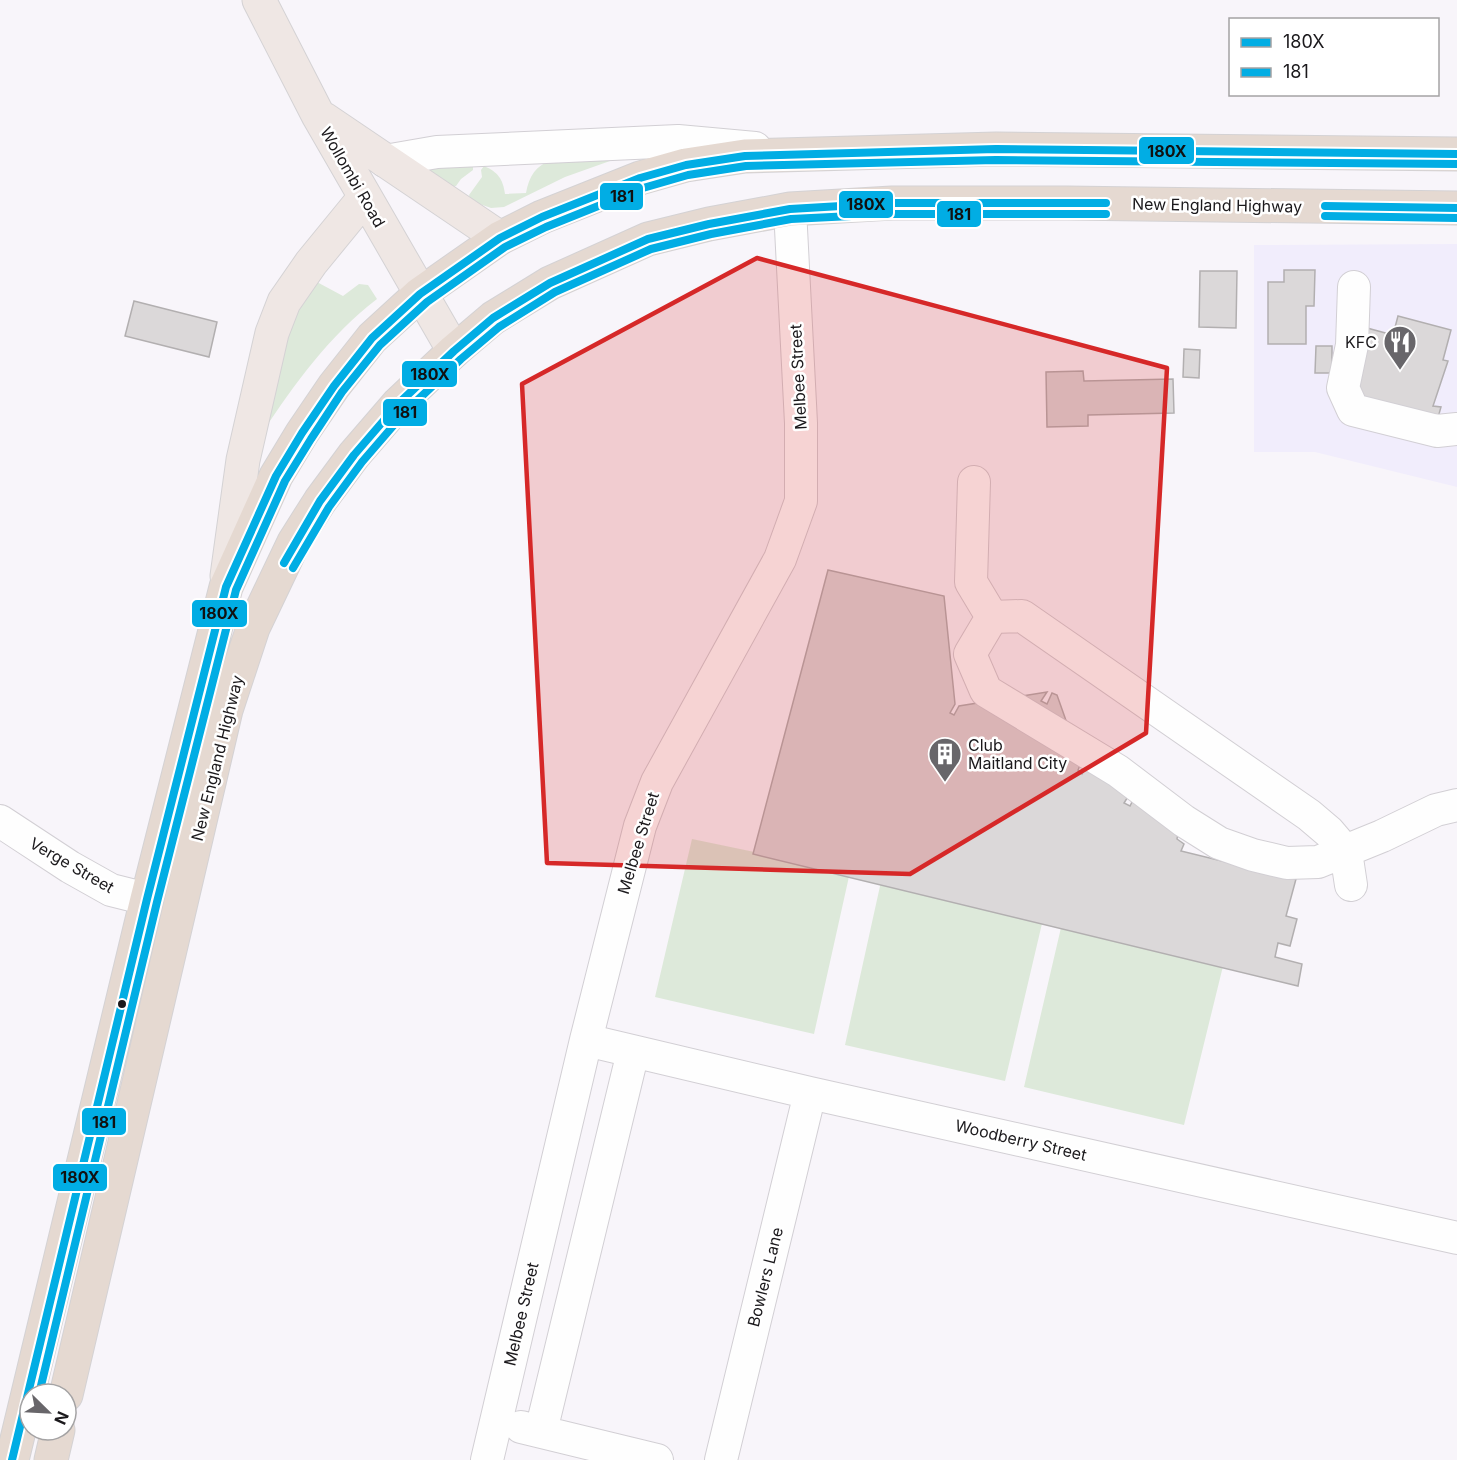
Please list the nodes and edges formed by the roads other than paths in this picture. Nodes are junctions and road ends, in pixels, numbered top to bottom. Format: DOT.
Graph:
graph roads {
  1 [pos="260,0"];
  2 [pos="318,115"];
  3 [pos="803,153"];
  4 [pos="1457,154"];
  5 [pos="385,160"];
  6 [pos="364,197"];
  7 [pos="1457,208"];
  8 [pos="790,209"];
  9 [pos="500,238"];
  10 [pos="1354,287"];
  11 [pos="420,294"];
  12 [pos="454,351"];
  13 [pos="1457,429"];
  14 [pos="974,482"];
  15 [pos="226,587"];
  16 [pos="992,617"];
  17 [pos="1457,805"];
  18 [pos="0,821"];
  19 [pos="1346,852"];
  20 [pos="1351,885"];
  21 [pos="147,899"];
  22 [pos="586,1040"];
  23 [pos="633,1052"];
  24 [pos="810,1093"];
  25 [pos="1457,1238"];
  26 [pos="69,1382"];
  27 [pos="496,1421"];
  28 [pos="541,1431"];
  29 [pos="55,1442"];
  30 [pos="12,1460"];
  31 [pos="51,1460"];
  32 [pos="487,1460"];
  33 [pos="657,1460"];
  34 [pos="721,1460"];
  1 -- 2 [label="main road, Wollombi Road"];
  2 -- 5 [label="main road"];
  2 -- 6 [label="main road, Wollombi Road"];
  3 -- 4 [label="highway, New England Highway"];
  3 -- 5 [label="street"];
  3 -- 9 [label="highway, New England Highway"];
  5 -- 9 [label="main road"];
  6 -- 11 [label="main road, Wollombi Road"];
  6 -- 15 [label="main road"];
  7 -- 8 [label="highway, New England Highway"];
  8 -- 12 [label="highway, New England Highway"];
  8 -- 22 [label="street, Melbee Street"];
  9 -- 11 [label="highway, New England Highway"];
  10 -- 13 [label="street"];
  11 -- 12 [label="main road, Wollombi Road"];
  11 -- 15 [label="highway, New England Highway"];
  12 -- 26 [label="highway, New England Highway"];
  14 -- 16 [label="street"];
  15 -- 21 [label="highway, New England Highway"];
  16 -- 19 [label="street"];
  16 -- 19 [label="street"];
  17 -- 19 [label="street"];
  18 -- 21 [label="street, Verge Street"];
  19 -- 20 [label="street"];
  21 -- 30 [label="highway, New England Highway"];
  22 -- 23 [label="street, Woodberry Street"];
  22 -- 27 [label="street, Melbee Street"];
  23 -- 24 [label="street, Woodberry Street"];
  23 -- 28 [label="street"];
  24 -- 25 [label="street, Woodberry Street"];
  24 -- 34 [label="street, Bowlers Lane"];
  27 -- 28 [label="street"];
  27 -- 32 [label="street, Melbee Street"];
  28 -- 33 [label="street"];
  29 -- 31 [label="highway"];
}
